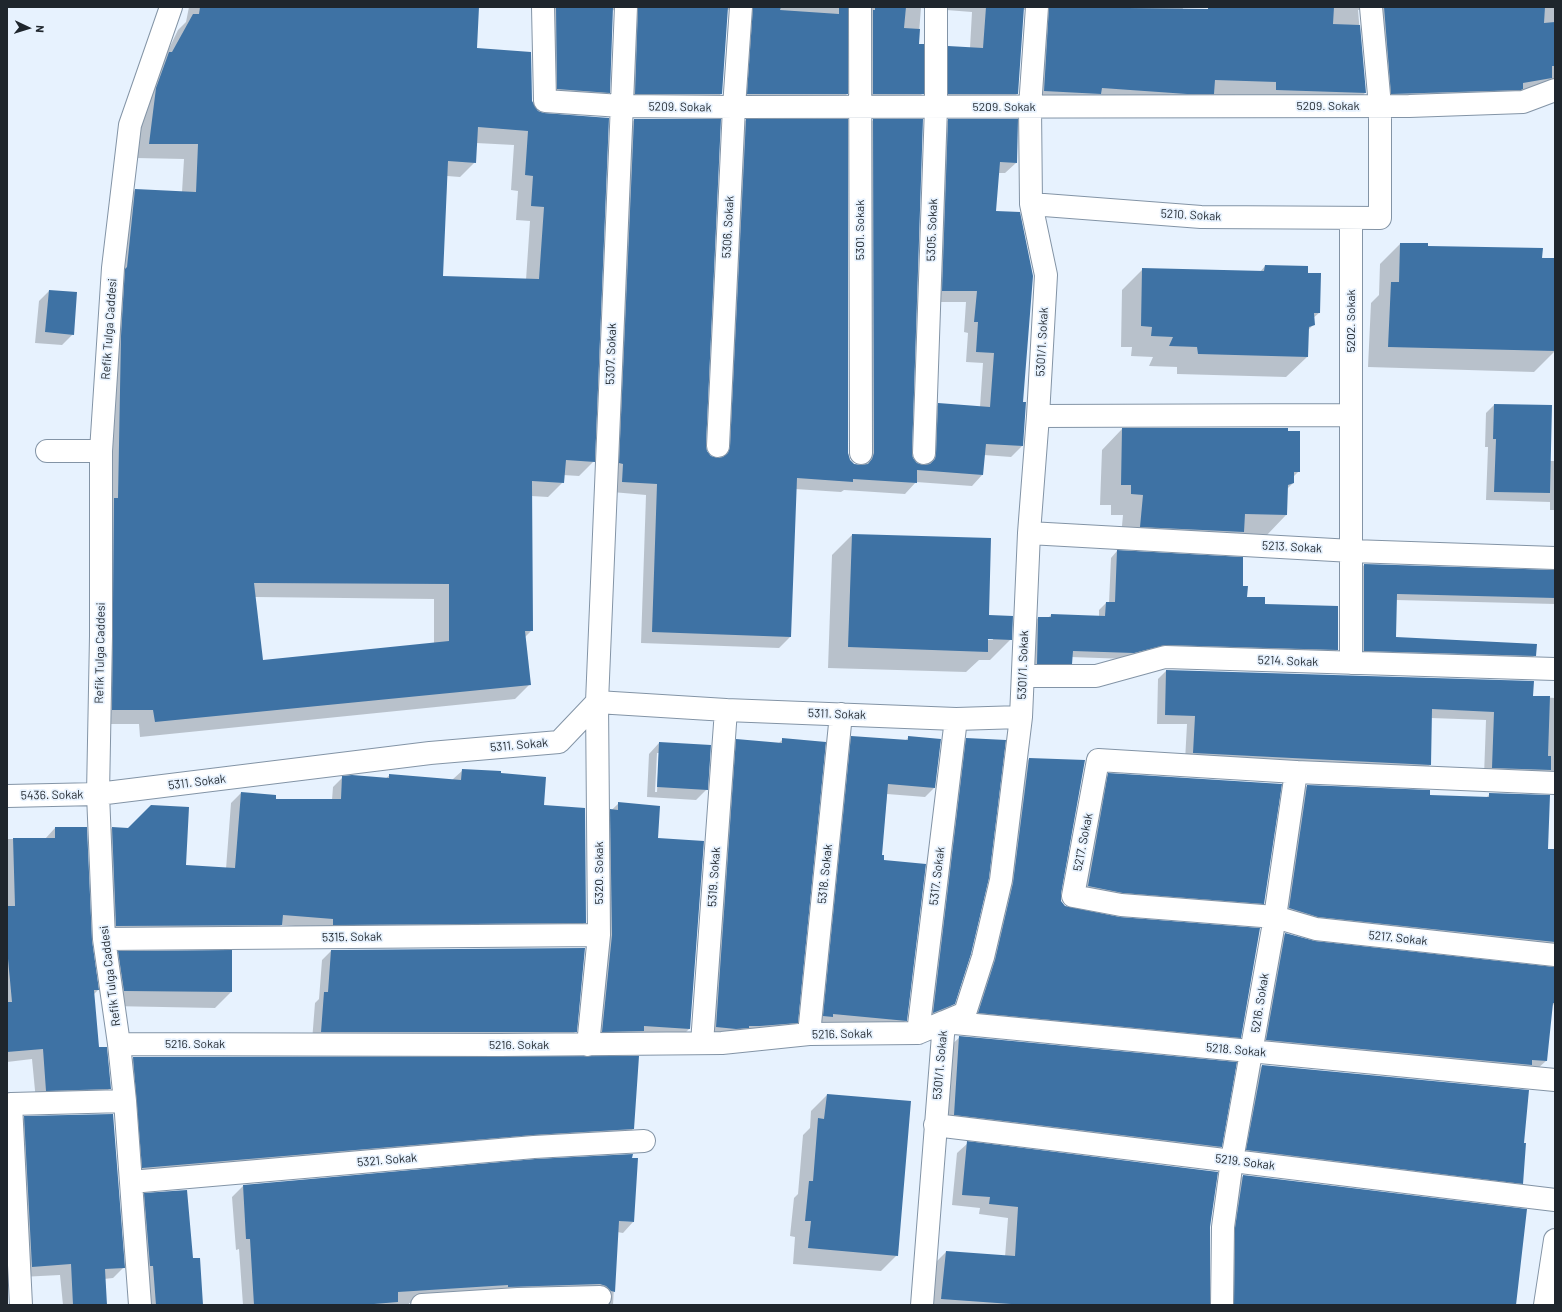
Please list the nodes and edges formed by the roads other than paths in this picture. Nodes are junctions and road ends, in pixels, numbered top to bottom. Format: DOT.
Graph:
graph roads {
  1 [pos="172,7"];
  2 [pos="543,7"];
  3 [pos="626,7"];
  4 [pos="741,7"];
  5 [pos="860,7"];
  6 [pos="936,7"];
  7 [pos="1037,7"];
  8 [pos="1371,7"];
  9 [pos="1555,90"];
  10 [pos="621,106"];
  11 [pos="860,106"];
  12 [pos="1380,106"];
  13 [pos="734,107"];
  14 [pos="936,107"];
  15 [pos="1030,107"];
  16 [pos="1031,204"];
  17 [pos="1351,218"];
  18 [pos="1351,415"];
  19 [pos="1038,416"];
  20 [pos="718,446"];
  21 [pos="47,451"];
  22 [pos="101,451"];
  23 [pos="861,453"];
  24 [pos="924,453"];
  25 [pos="1029,533"];
  26 [pos="1352,550"];
  27 [pos="1555,558"];
  28 [pos="1351,663"];
  29 [pos="1555,669"];
  30 [pos="1023,676"];
  31 [pos="597,702"];
  32 [pos="726,710"];
  33 [pos="841,714"];
  34 [pos="1021,717"];
  35 [pos="956,719"];
  36 [pos="1296,772"];
  37 [pos="1555,783"];
  38 [pos="98,794"];
  39 [pos="7,796"];
  40 [pos="1275,917"];
  41 [pos="599,935"];
  42 [pos="104,939"];
  43 [pos="1555,956"];
  44 [pos="944,1022"];
  45 [pos="918,1033"];
  46 [pos="809,1034"];
  47 [pos="702,1043"];
  48 [pos="119,1044"];
  49 [pos="588,1045"];
  50 [pos="1252,1052"];
  51 [pos="1555,1080"];
  52 [pos="124,1101"];
  53 [pos="9,1105"];
  54 [pos="935,1125"];
  55 [pos="644,1141"];
  56 [pos="1232,1160"];
  57 [pos="131,1182"];
  58 [pos="1555,1200"];
  59 [pos="1555,1240"];
  60 [pos="600,1297"];
  61 [pos="21,1305"];
  62 [pos="140,1305"];
  63 [pos="422,1305"];
  64 [pos="922,1305"];
  65 [pos="1222,1305"];
  66 [pos="1545,1305"];
  1 -- 22 [label="street, Refik Tulga Caddesi"];
  2 -- 10 [label="street, 5209. Sokak"];
  3 -- 10 [label="street, 5307. Sokak"];
  4 -- 13 [label="street, 5306. Sokak"];
  5 -- 11 [label="street, 5301. Sokak"];
  6 -- 14 [label="street, 5305. Sokak"];
  7 -- 15 [label="street, 5301/1. Sokak"];
  8 -- 12 [label="street"];
  9 -- 12 [label="street, 5209. Sokak"];
  10 -- 13 [label="street, 5209. Sokak"];
  10 -- 31 [label="street, 5307. Sokak"];
  11 -- 13 [label="street, 5209. Sokak"];
  11 -- 14 [label="street, 5209. Sokak"];
  11 -- 23 [label="street, 5301. Sokak"];
  12 -- 15 [label="street, 5209. Sokak"];
  12 -- 17 [label="street"];
  13 -- 20 [label="street, 5306. Sokak"];
  14 -- 15 [label="street, 5209. Sokak"];
  14 -- 24 [label="street, 5305. Sokak"];
  15 -- 16 [label="street, 5301/1. Sokak"];
  16 -- 17 [label="street, 5210. Sokak"];
  16 -- 19 [label="street, 5301/1. Sokak"];
  17 -- 18 [label="street, 5202. Sokak"];
  18 -- 19 [label="street"];
  18 -- 26 [label="street, 5202. Sokak"];
  19 -- 25 [label="street, 5301/1. Sokak"];
  21 -- 22 [label="street"];
  22 -- 38 [label="street, Refik Tulga Caddesi"];
  25 -- 26 [label="street, 5213. Sokak"];
  25 -- 30 [label="street, 5301/1. Sokak"];
  26 -- 27 [label="street, 5213. Sokak"];
  26 -- 28 [label="street, 5202. Sokak"];
  28 -- 29 [label="street, 5214. Sokak"];
  28 -- 30 [label="street, 5214. Sokak"];
  30 -- 34 [label="street, 5301/1. Sokak"];
  31 -- 32 [label="street, 5311. Sokak"];
  31 -- 38 [label="street, 5311. Sokak"];
  31 -- 41 [label="street, 5320. Sokak"];
  32 -- 33 [label="street, 5311. Sokak"];
  32 -- 47 [label="street, 5319. Sokak"];
  33 -- 35 [label="street, 5311. Sokak"];
  33 -- 46 [label="street, 5318. Sokak"];
  34 -- 35 [label="street, 5311. Sokak"];
  34 -- 44 [label="street, 5301/1. Sokak"];
  35 -- 45 [label="street, 5317. Sokak"];
  36 -- 37 [label="street, 5217. Sokak"];
  36 -- 40 [label="street, 5216. Sokak"];
  36 -- 40 [label="street, 5217. Sokak"];
  38 -- 39 [label="street, 5436. Sokak"];
  38 -- 42 [label="street, Refik Tulga Caddesi"];
  40 -- 43 [label="street, 5217. Sokak"];
  40 -- 50 [label="street, 5216. Sokak"];
  41 -- 42 [label="street, 5315. Sokak"];
  41 -- 49 [label="street, 5320. Sokak"];
  42 -- 48 [label="street, Refik Tulga Caddesi"];
  44 -- 45 [label="street, 5218. Sokak"];
  44 -- 50 [label="street, 5218. Sokak"];
  44 -- 54 [label="street, 5301/1. Sokak"];
  45 -- 46 [label="street, 5216. Sokak"];
  46 -- 47 [label="street, 5216. Sokak"];
  47 -- 49 [label="street, 5216. Sokak"];
  48 -- 49 [label="street, 5216. Sokak"];
  48 -- 52 [label="street, Refik Tulga Caddesi"];
  50 -- 51 [label="street, 5218. Sokak"];
  50 -- 56 [label="street, 5216. Sokak"];
  52 -- 53 [label="street"];
  52 -- 57 [label="street, Refik Tulga Caddesi"];
  53 -- 61 [label="street"];
  54 -- 56 [label="street, 5219. Sokak"];
  54 -- 64 [label="street, 5301/1. Sokak"];
  55 -- 57 [label="street, 5321. Sokak"];
  56 -- 58 [label="street, 5219. Sokak"];
  56 -- 65 [label="street, 5216. Sokak"];
  57 -- 62 [label="street, Refik Tulga Caddesi"];
  59 -- 66 [label="street"];
  60 -- 63 [label="street"];
}
